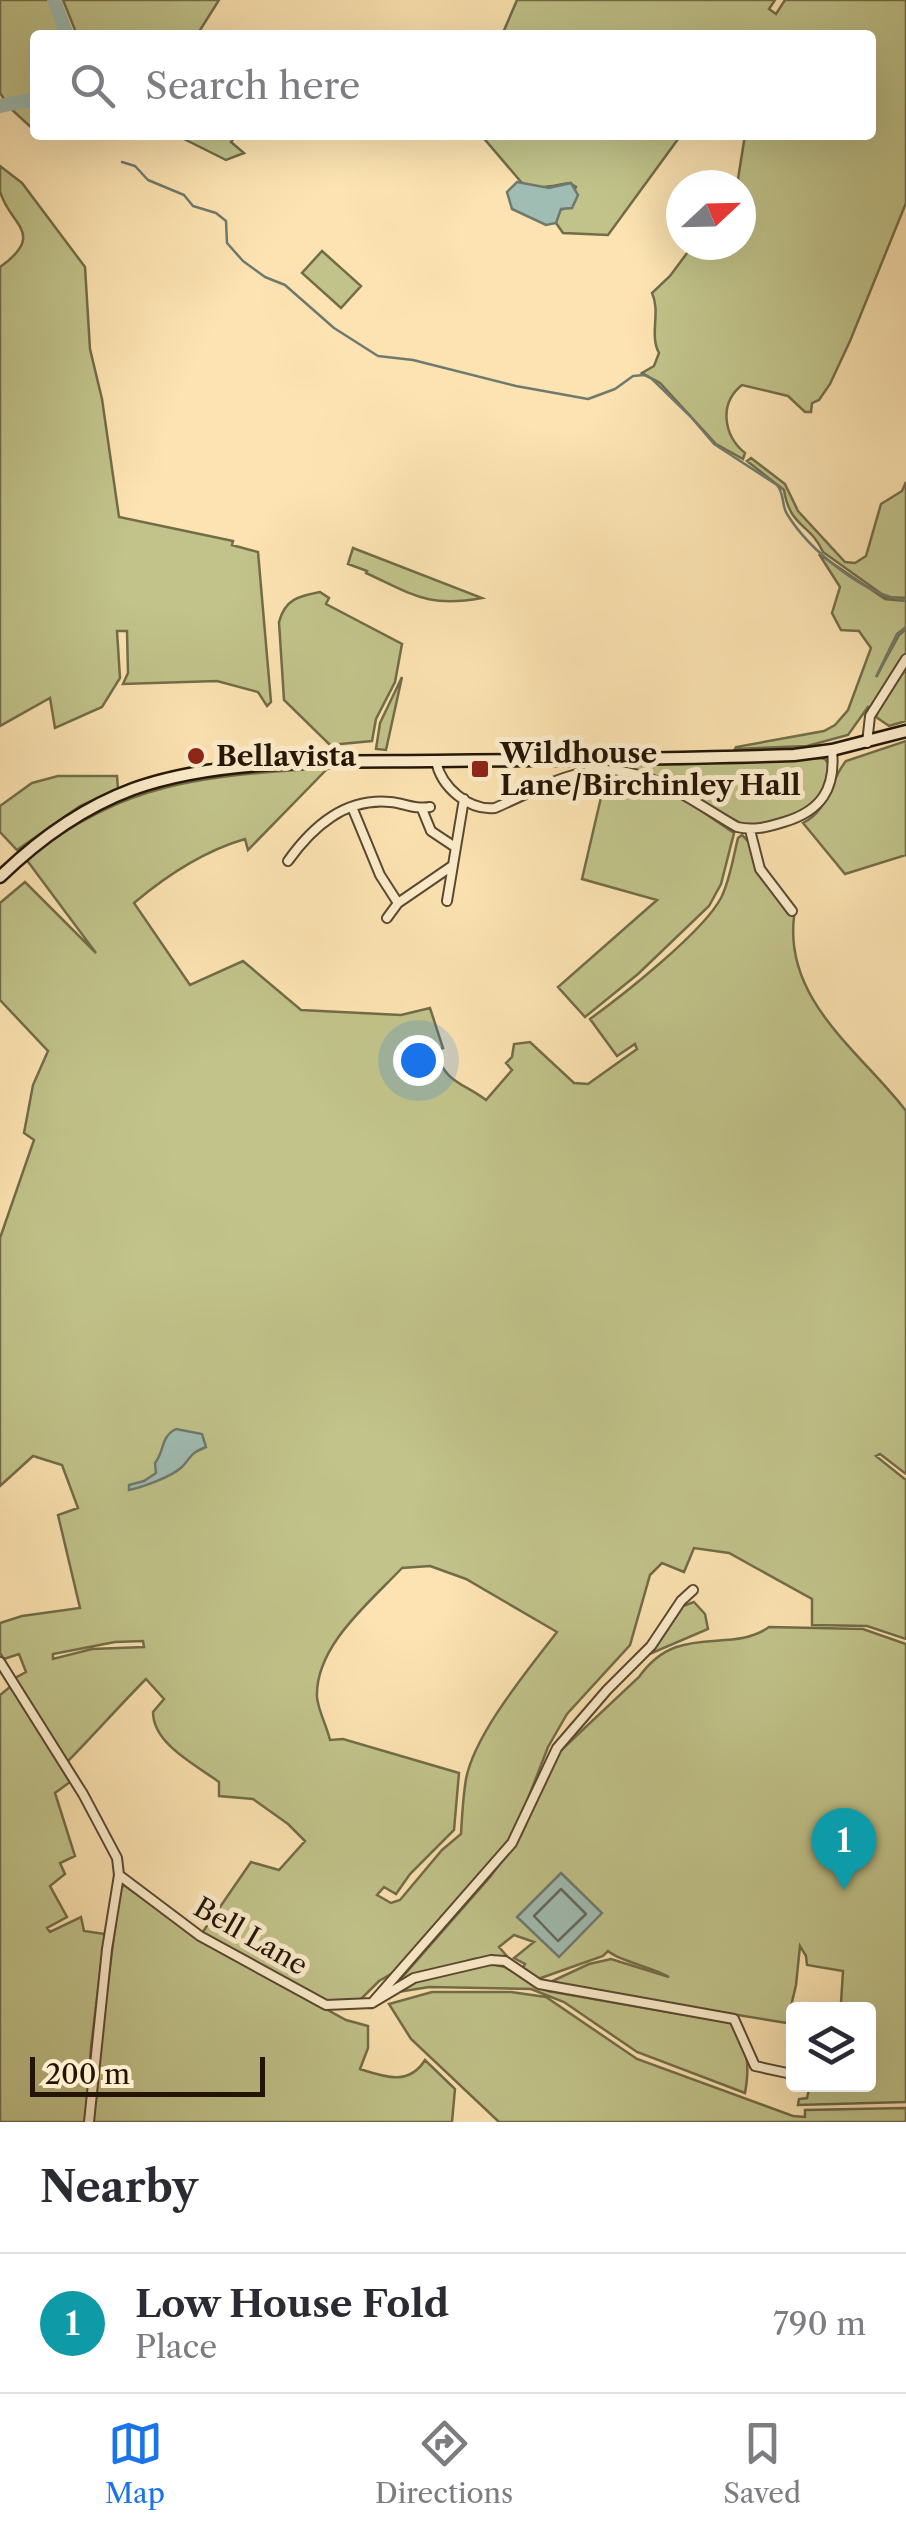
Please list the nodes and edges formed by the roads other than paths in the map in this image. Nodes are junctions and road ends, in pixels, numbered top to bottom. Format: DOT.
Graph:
graph roads {
  1 [pos="906,660"];
  2 [pos="906,731"];
  3 [pos="867,742"];
  4 [pos="832,750"];
  5 [pos="436,761"];
  6 [pos="464,800"];
  7 [pos="352,806"];
  8 [pos="750,830"];
  9 [pos="455,846"];
  10 [pos="288,861"];
  11 [pos="452,866"];
  12 [pos="0,876"];
  13 [pos="447,902"];
  14 [pos="398,903"];
  15 [pos="792,911"];
  16 [pos="387,918"];
  17 [pos="692,1590"];
  18 [pos="0,1662"];
  19 [pos="119,1875"];
  20 [pos="372,2003"];
  21 [pos="786,2073"];
  22 [pos="89,2122"];
  1 -- 3 [label="street"];
  2 -- 3 [label="main road"];
  3 -- 4 [label="main road"];
  4 -- 5 [label="main road"];
  4 -- 8 [label="street"];
  5 -- 6 [label="street"];
  5 -- 12 [label="main road"];
  6 -- 8 [label="street"];
  6 -- 9 [label="street"];
  7 -- 9 [label="street"];
  7 -- 10 [label="street"];
  7 -- 14 [label="street"];
  8 -- 15 [label="street"];
  9 -- 11 [label="street"];
  11 -- 13 [label="street"];
  11 -- 14 [label="street"];
  14 -- 16 [label="street"];
  17 -- 20 [label="street"];
  18 -- 19 [label="street"];
  19 -- 20 [label="street, Bell Lane"];
  19 -- 22 [label="street"];
  20 -- 21 [label="street"];
}
